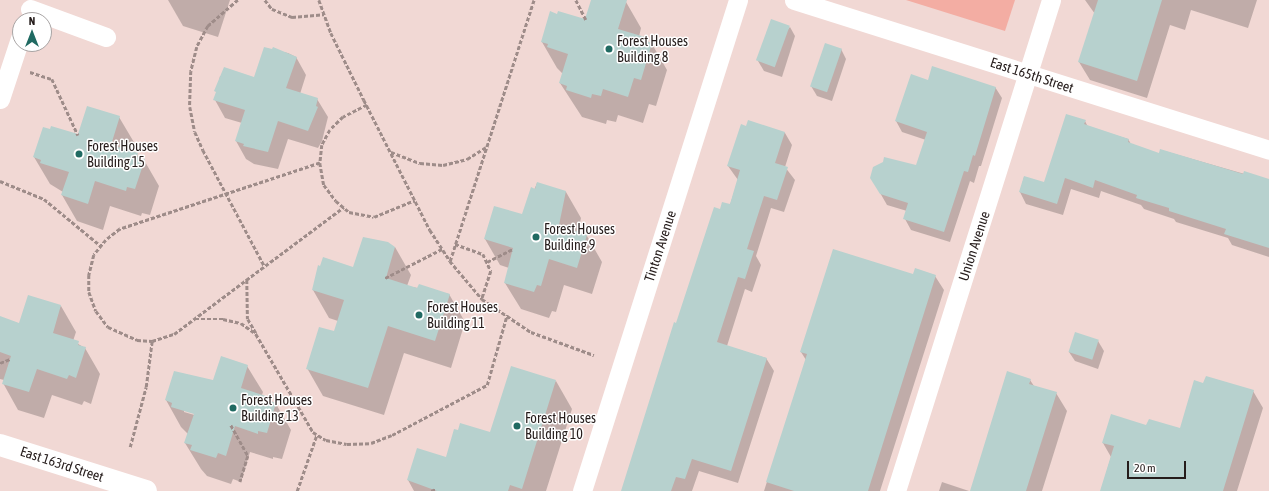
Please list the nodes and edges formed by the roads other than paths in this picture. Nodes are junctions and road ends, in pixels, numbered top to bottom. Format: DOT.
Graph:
graph roads {
  1 [pos="738,0"];
  2 [pos="794,0"];
  3 [pos="1051,0"];
  4 [pos="29,10"];
  5 [pos="106,37"];
  6 [pos="15,52"];
  7 [pos="1028,74"];
  8 [pos="0,99"];
  9 [pos="1269,150"];
  10 [pos="0,445"];
  11 [pos="146,491"];
  12 [pos="582,491"];
  13 [pos="896,491"];
  1 -- 12 [label="street, Tinton Avenue"];
  2 -- 7 [label="street, East 165th Street"];
  3 -- 7 [label="street, Union Avenue"];
  4 -- 5 [label="street"];
  6 -- 8 [label="street"];
  7 -- 9 [label="street, East 165th Street"];
  7 -- 13 [label="street, Union Avenue"];
  10 -- 11 [label="main road, East 163rd Street"];
}
